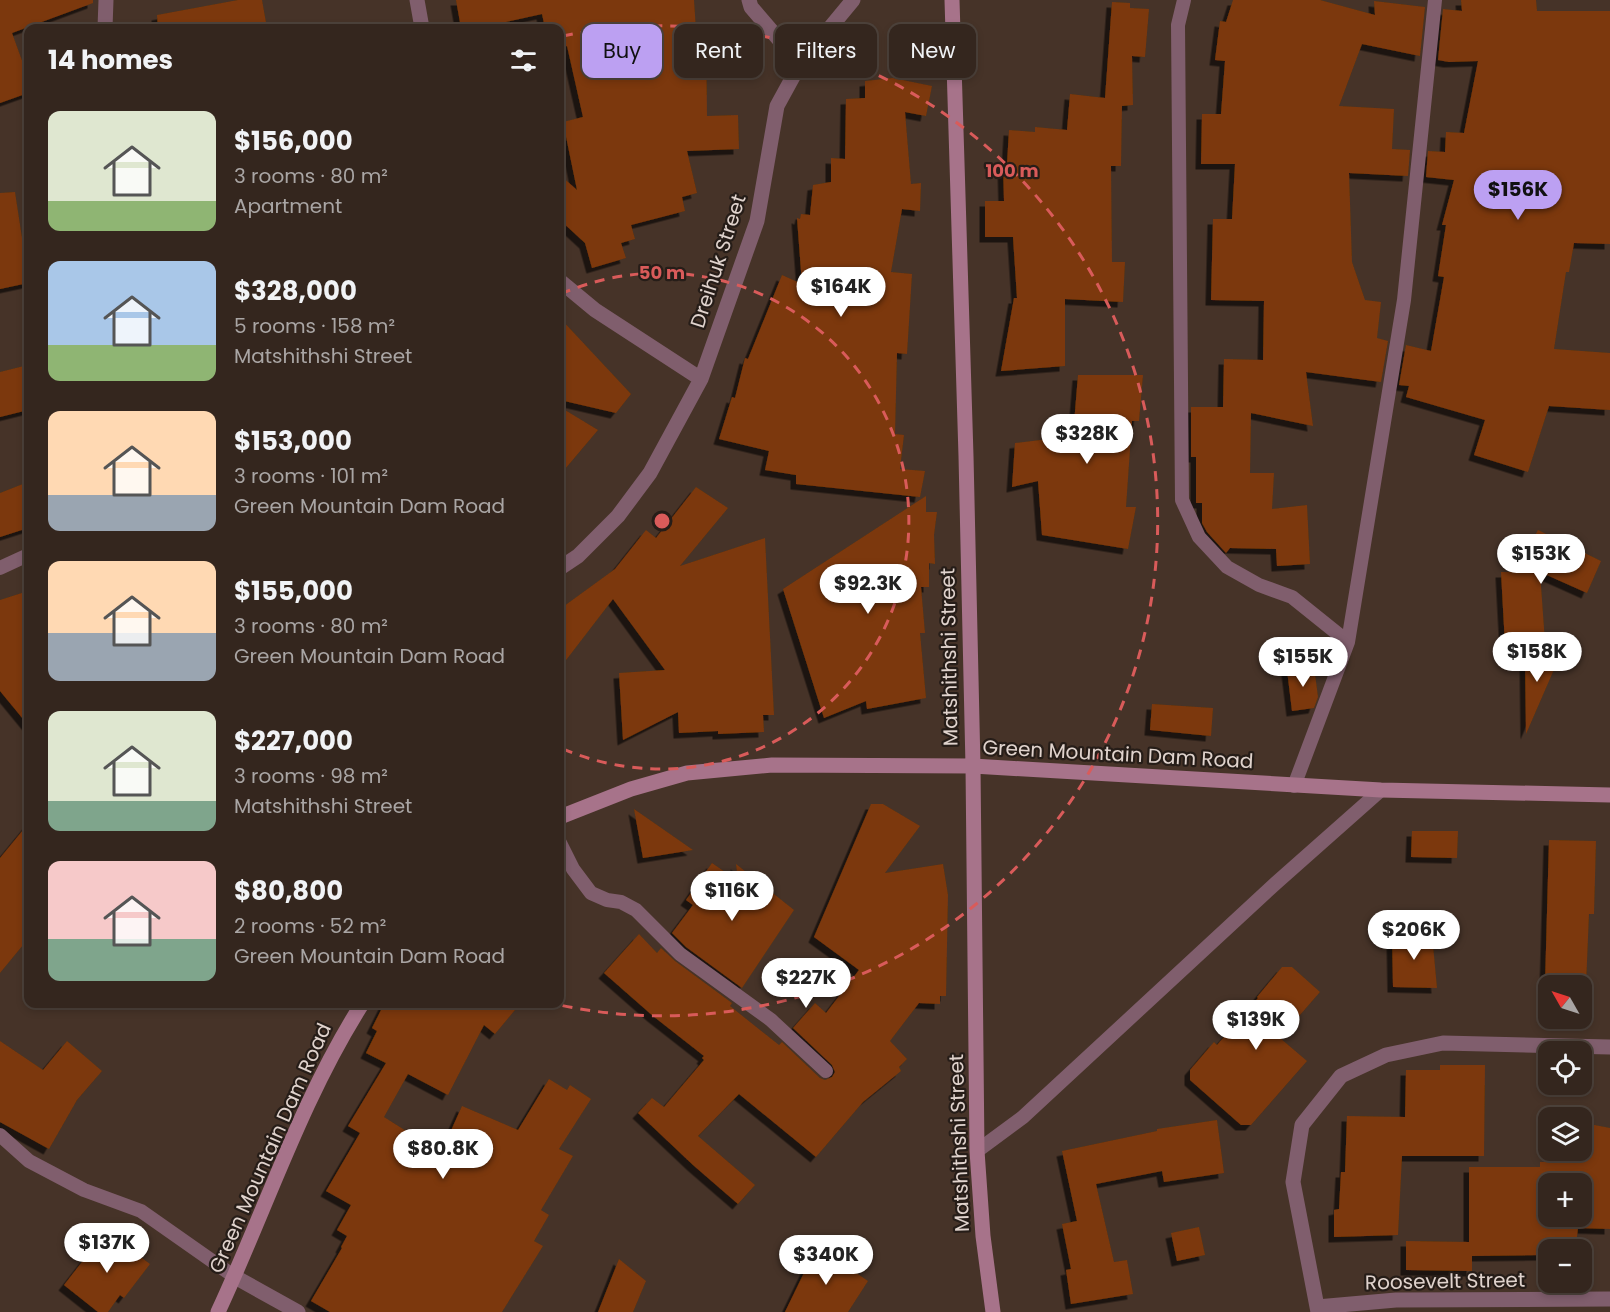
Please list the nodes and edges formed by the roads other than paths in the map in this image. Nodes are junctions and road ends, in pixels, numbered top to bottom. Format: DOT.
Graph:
graph roads {
  1 [pos="106,0"];
  2 [pos="417,0"];
  3 [pos="749,0"];
  4 [pos="853,0"];
  5 [pos="952,0"];
  6 [pos="1184,0"];
  7 [pos="1436,0"];
  8 [pos="105,24"];
  9 [pos="421,24"];
  10 [pos="833,24"];
  11 [pos="775,34"];
  12 [pos="792,78"];
  13 [pos="564,284"];
  14 [pos="701,379"];
  15 [pos="24,557"];
  16 [pos="564,565"];
  17 [pos="0,568"];
  18 [pos="1348,642"];
  19 [pos="973,766"];
  20 [pos="1294,786"];
  21 [pos="1381,790"];
  22 [pos="1610,795"];
  23 [pos="564,815"];
  24 [pos="564,851"];
  25 [pos="359,1008"];
  26 [pos="1610,1047"];
  27 [pos="826,1071"];
  28 [pos="0,1135"];
  29 [pos="977,1151"];
  30 [pos="235,1277"];
  31 [pos="1610,1299"];
  32 [pos="1317,1309"];
  33 [pos="218,1312"];
  34 [pos="298,1312"];
  35 [pos="993,1312"];
  1 -- 8 [label="street"];
  2 -- 9 [label="street"];
  3 -- 11 [label="street"];
  4 -- 10 [label="street, Dreihuk Street"];
  5 -- 19 [label="street, Matshithshi Street"];
  6 -- 18 [label="lane"];
  7 -- 18 [label="lane"];
  12 -- 14 [label="street, Dreihuk Street"];
  13 -- 14 [label="street"];
  14 -- 16 [label="street, Dreihuk Street"];
  15 -- 17 [label="lane"];
  18 -- 20 [label="lane"];
  19 -- 20 [label="street, Green Mountain Dam Road"];
  19 -- 23 [label="street, Green Mountain Dam Road"];
  19 -- 29 [label="street, Matshithshi Street"];
  20 -- 21 [label="street, Green Mountain Dam Road"];
  21 -- 22 [label="street, Green Mountain Dam Road"];
  21 -- 29 [label="lane"];
  24 -- 27 [label="lane"];
  25 -- 30 [label="street, Green Mountain Dam Road"];
  26 -- 32 [label="street"];
  28 -- 30 [label="lane"];
  29 -- 35 [label="street, Matshithshi Street"];
  30 -- 33 [label="street, Green Mountain Dam Road"];
  30 -- 34 [label="street"];
  31 -- 32 [label="street, Roosevelt Street"];
}
